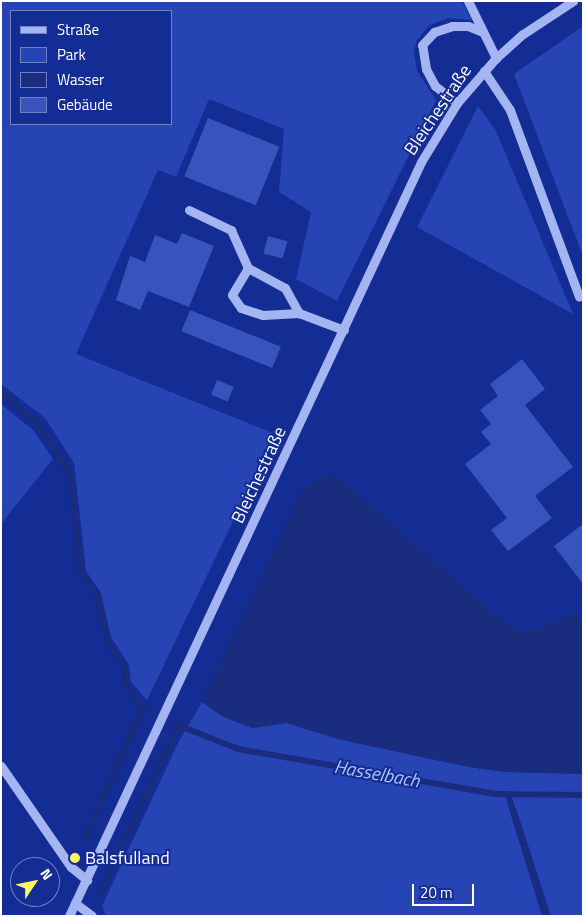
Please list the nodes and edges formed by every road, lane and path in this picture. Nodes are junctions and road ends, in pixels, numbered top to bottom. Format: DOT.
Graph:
graph roads {
  1 [pos="468,1"];
  2 [pos="573,1"];
  3 [pos="482,32"];
  4 [pos="496,58"];
  5 [pos="484,71"];
  6 [pos="457,104"];
  7 [pos="190,210"];
  8 [pos="248,268"];
  9 [pos="579,297"];
  10 [pos="299,313"];
  11 [pos="344,330"];
  12 [pos="1,766"];
  13 [pos="87,880"];
  14 [pos="75,904"];
  15 [pos="70,916"];
  16 [pos="92,916"];
  1 -- 3 [label="street"];
  2 -- 4 [label="street, Bleichestraße"];
  3 -- 4 [label="street"];
  3 -- 6 [label="street"];
  4 -- 5 [label="street, Bleichestraße"];
  5 -- 6 [label="street, Bleichestraße"];
  5 -- 9 [label="street"];
  6 -- 11 [label="street, Bleichestraße"];
  7 -- 8 [label="street"];
  8 -- 10 [label="street"];
  8 -- 10 [label="street"];
  10 -- 11 [label="street"];
  11 -- 13 [label="street, Bleichestraße"];
  12 -- 13 [label="street"];
  13 -- 14 [label="street, Bleichestraße"];
  14 -- 15 [label="street, Bleichestraße"];
  14 -- 16 [label="street"];
}
